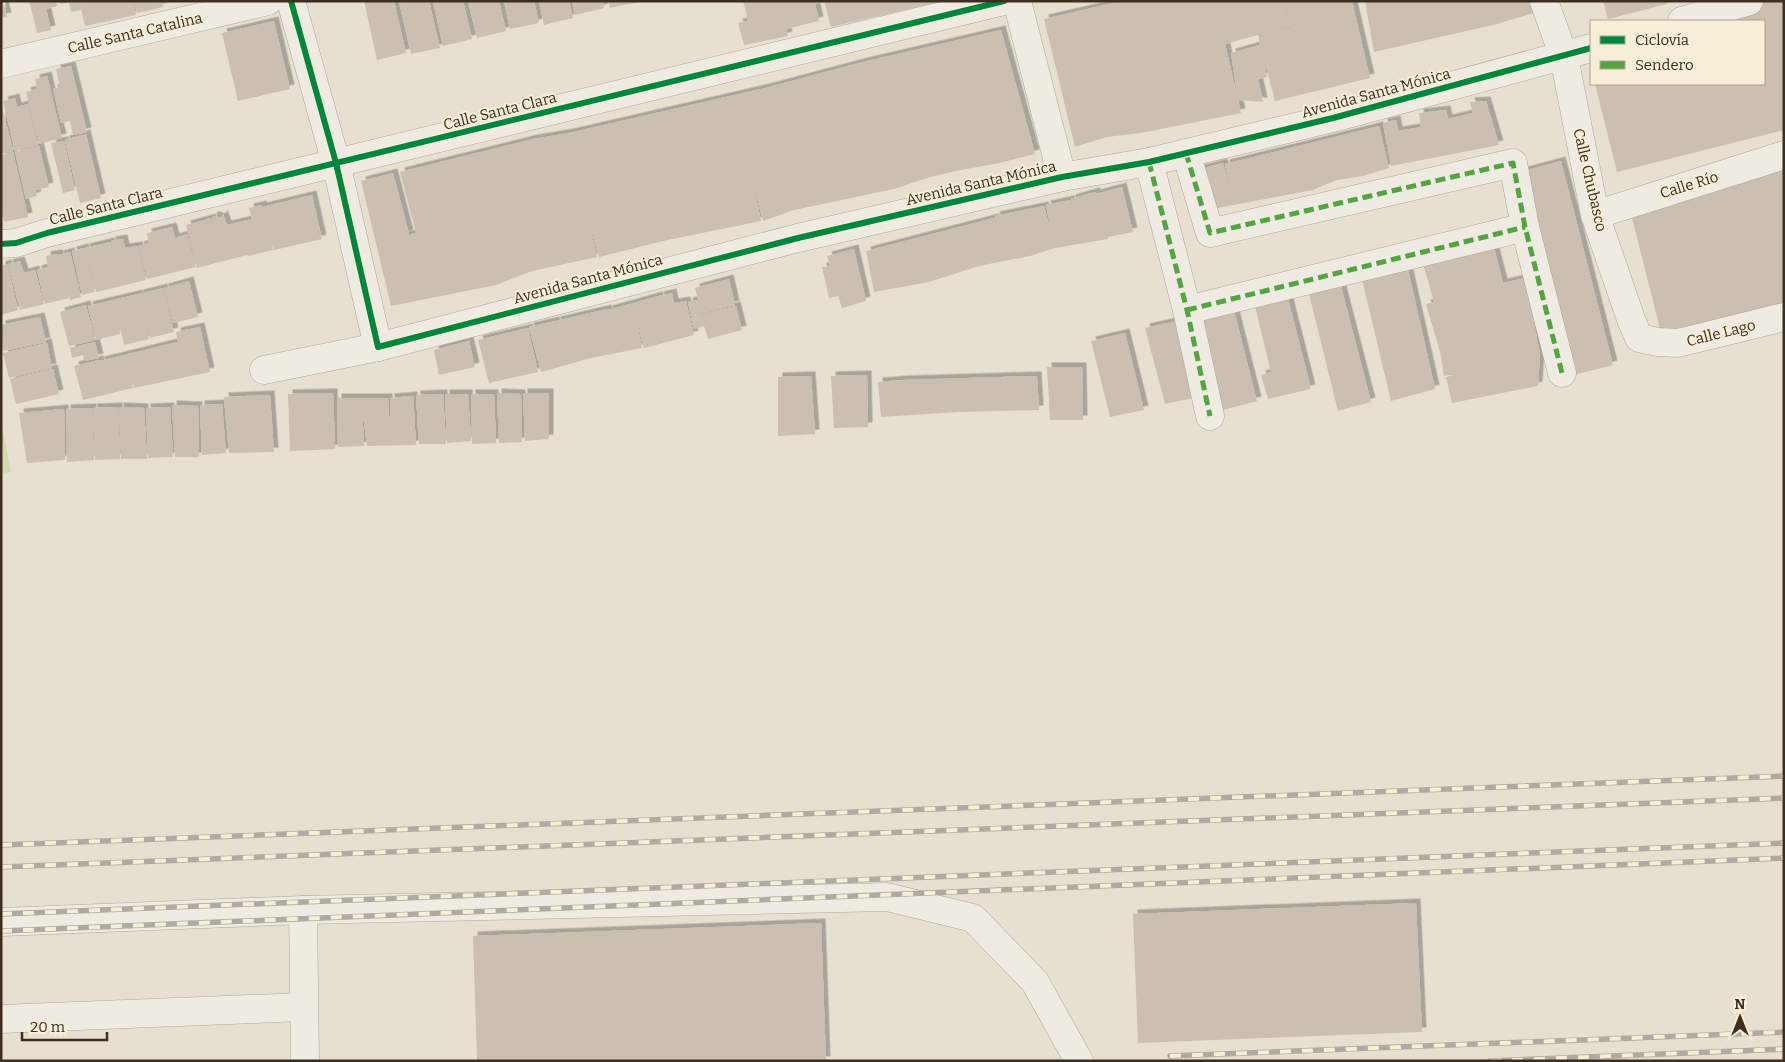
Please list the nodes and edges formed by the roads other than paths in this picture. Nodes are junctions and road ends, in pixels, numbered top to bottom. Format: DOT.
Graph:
graph roads {
  1 [pos="268,1"];
  2 [pos="291,1"];
  3 [pos="1004,1"];
  4 [pos="1017,1"];
  5 [pos="1544,1"];
  6 [pos="1749,1"];
  7 [pos="1685,20"];
  8 [pos="1590,48"];
  9 [pos="1564,56"];
  10 [pos="1,64"];
  11 [pos="1186,153"];
  12 [pos="1784,155"];
  13 [pos="1149,162"];
  14 [pos="336,163"];
  15 [pos="1062,177"];
  16 [pos="1595,215"];
  17 [pos="1525,227"];
  18 [pos="1,244"];
  19 [pos="1187,310"];
  20 [pos="1784,317"];
  21 [pos="1658,342"];
  22 [pos="378,347"];
  23 [pos="264,370"];
  24 [pos="1562,373"];
  25 [pos="1210,416"];
  26 [pos="303,910"];
  27 [pos="1,922"];
  28 [pos="303,1007"];
  29 [pos="1,1019"];
  30 [pos="305,1061"];
  31 [pos="1079,1061"];
  1 -- 10 [label="street, Calle Santa Catalina"];
  2 -- 14 [label="street"];
  3 -- 14 [label="street, Calle Santa Clara"];
  4 -- 15 [label="street"];
  5 -- 9 [label="street, Calle Chubasco"];
  6 -- 7 [label="street"];
  8 -- 9 [label="street, Avenida Santa Mónica"];
  9 -- 11 [label="street, Avenida Santa Mónica"];
  9 -- 16 [label="street, Calle Chubasco"];
  11 -- 13 [label="street, Avenida Santa Mónica"];
  11 -- 17 [label="street"];
  12 -- 16 [label="street, Calle Río"];
  13 -- 15 [label="street, Avenida Santa Mónica"];
  13 -- 19 [label="street"];
  14 -- 18 [label="street, Calle Santa Clara"];
  14 -- 22 [label="street"];
  15 -- 22 [label="street, Avenida Santa Mónica"];
  16 -- 21 [label="street, Calle Chubasco"];
  17 -- 19 [label="street"];
  17 -- 24 [label="street"];
  19 -- 25 [label="street"];
  20 -- 21 [label="street, Calle Lago"];
  22 -- 23 [label="street, Avenida Santa Mónica"];
  26 -- 27 [label="street"];
  26 -- 28 [label="street"];
  26 -- 31 [label="street"];
  28 -- 29 [label="street"];
  28 -- 30 [label="street"];
}
